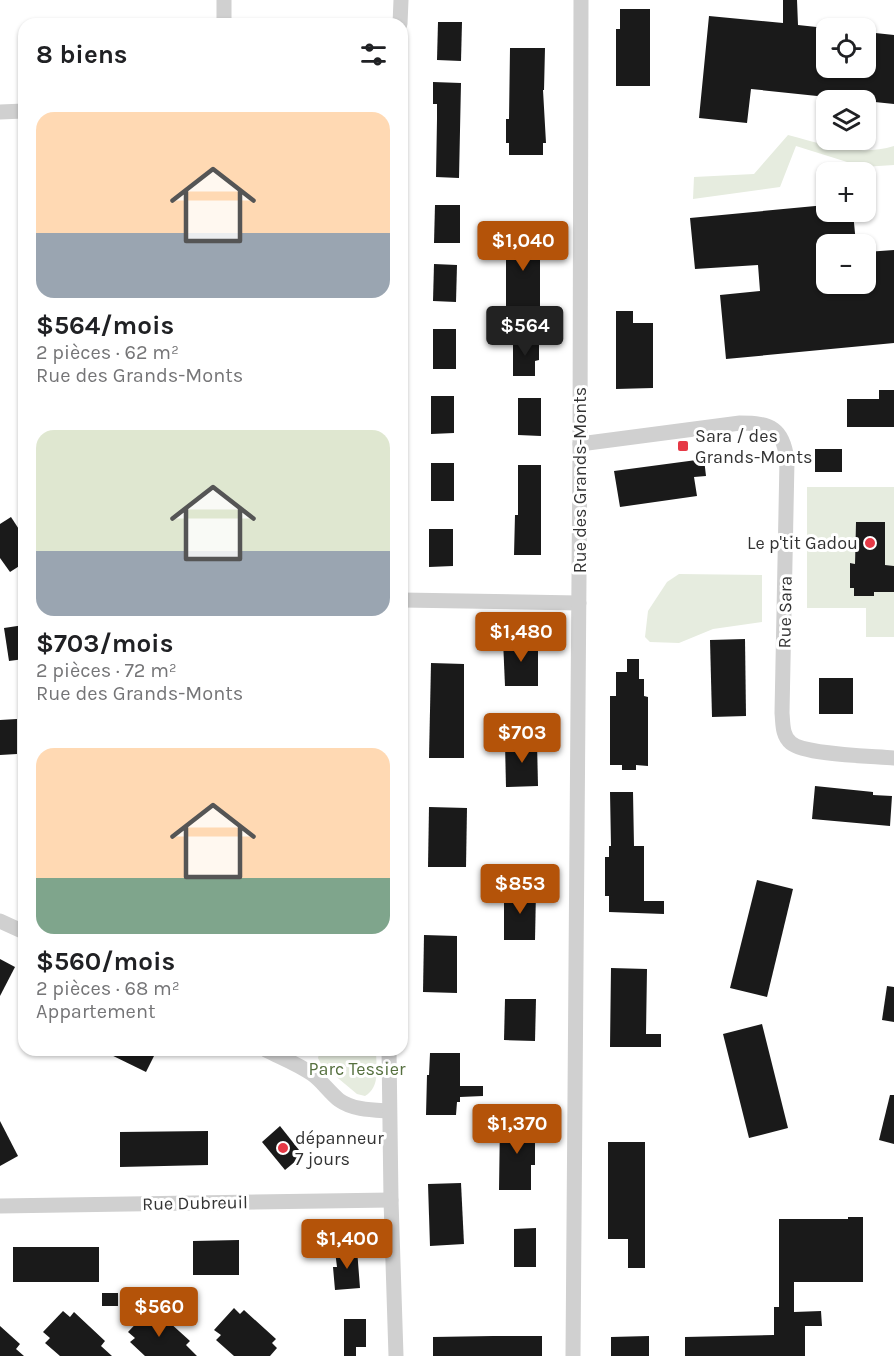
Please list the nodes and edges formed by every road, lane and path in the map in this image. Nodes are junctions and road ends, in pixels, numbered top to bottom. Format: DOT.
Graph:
graph roads {
  1 [pos="224,0"];
  2 [pos="401,0"];
  3 [pos="581,0"];
  4 [pos="224,18"];
  5 [pos="400,18"];
  6 [pos="18,111"];
  7 [pos="0,112"];
  8 [pos="580,444"];
  9 [pos="408,600"];
  10 [pos="579,603"];
  11 [pos="894,758"];
  12 [pos="0,921"];
  13 [pos="18,929"];
  14 [pos="296,1056"];
  15 [pos="389,1056"];
  16 [pos="389,1111"];
  17 [pos="391,1200"];
  18 [pos="0,1206"];
  19 [pos="396,1356"];
  20 [pos="573,1356"];
  1 -- 4 [label="street"];
  2 -- 5 [label="street"];
  3 -- 8 [label="street, Rue des Grands-Monts"];
  6 -- 7 [label="street"];
  8 -- 10 [label="street, Rue des Grands-Monts"];
  8 -- 11 [label="street, Rue Sara"];
  9 -- 10 [label="street"];
  10 -- 20 [label="street, Rue des Grands-Monts"];
  12 -- 13 [label="street"];
  14 -- 16 [label="street"];
  15 -- 16 [label="street"];
  16 -- 17 [label="street"];
  17 -- 18 [label="street, Rue Dubreuil"];
  17 -- 19 [label="street"];
}
